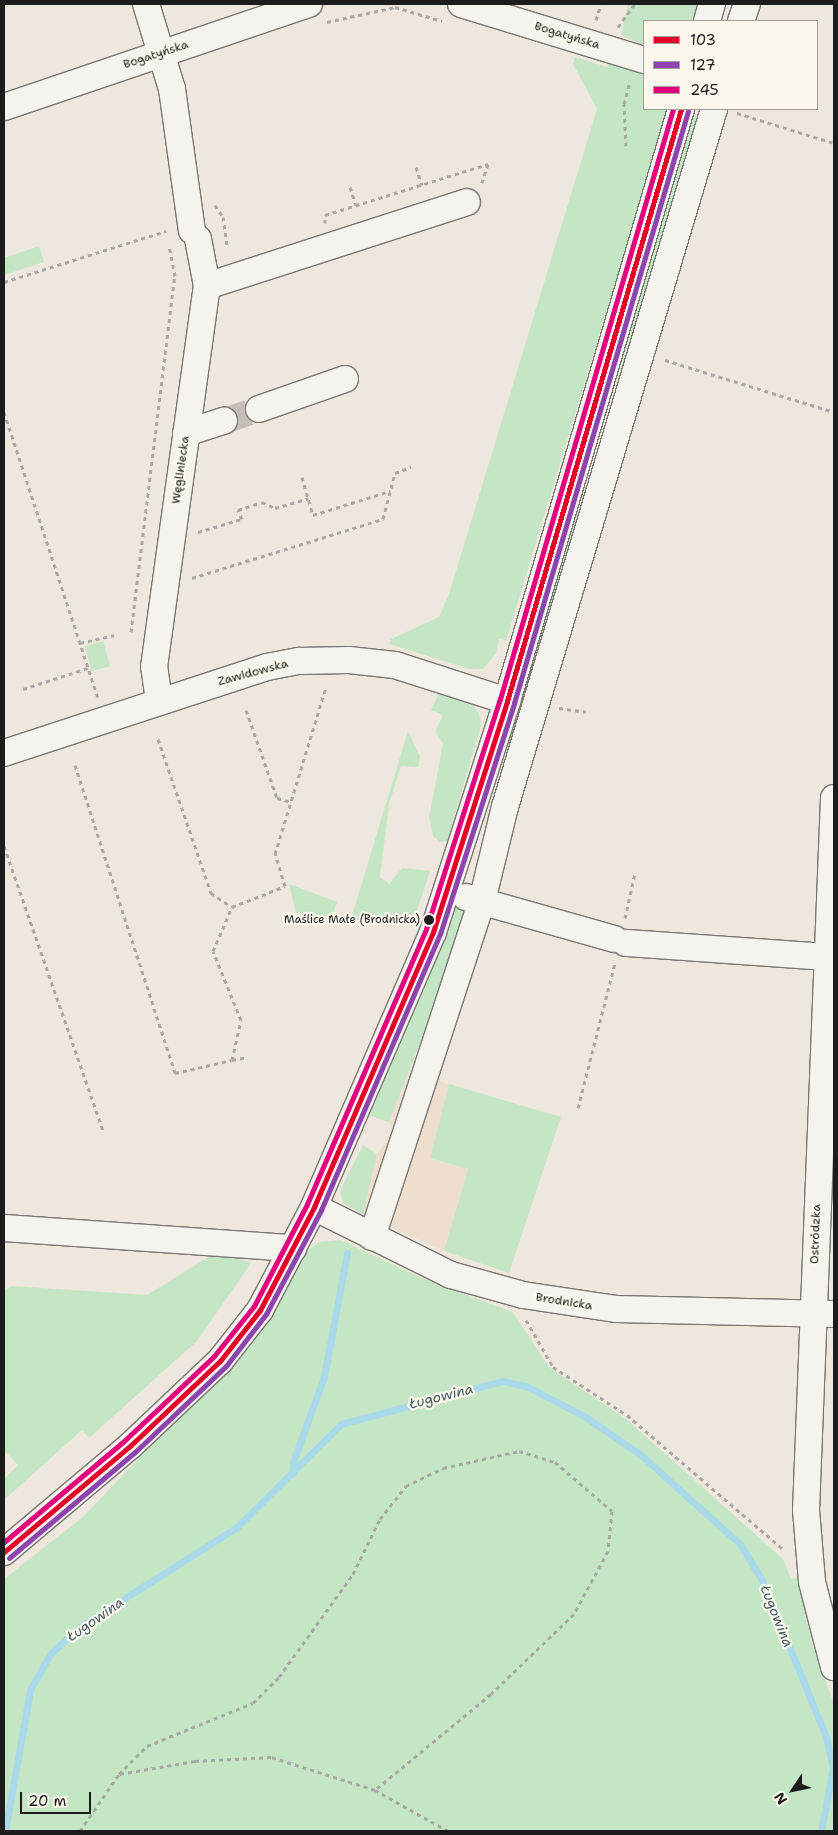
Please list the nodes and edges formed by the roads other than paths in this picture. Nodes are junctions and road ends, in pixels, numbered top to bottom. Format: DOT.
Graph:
graph roads {
  1 [pos="146,4"];
  2 [pos="712,4"];
  3 [pos="747,4"];
  4 [pos="316,13"];
  5 [pos="456,14"];
  6 [pos="707,20"];
  7 [pos="742,20"];
  8 [pos="162,54"];
  9 [pos="636,66"];
  10 [pos="4,107"];
  11 [pos="681,110"];
  12 [pos="723,110"];
  13 [pos="473,196"];
  14 [pos="206,286"];
  15 [pos="345,380"];
  16 [pos="259,409"];
  17 [pos="224,421"];
  18 [pos="186,433"];
  19 [pos="564,504"];
  20 [pos="594,512"];
  21 [pos="159,701"];
  22 [pos="507,701"];
  23 [pos="4,753"];
  24 [pos="834,798"];
  25 [pos="445,891"];
  26 [pos="482,901"];
  27 [pos="825,956"];
  28 [pos="314,1207"];
  29 [pos="4,1228"];
  30 [pos="372,1237"];
  31 [pos="293,1248"];
  32 [pos="824,1314"];
  33 [pos="4,1552"];
  34 [pos="834,1666"];
  1 -- 8 [label="street, Węgliniecka"];
  2 -- 6 [label="street"];
  3 -- 7 [label="street"];
  4 -- 8 [label="street, Bogatyńska"];
  5 -- 9 [label="street, Bogatyńska"];
  8 -- 10 [label="street, Bogatyńska"];
  8 -- 14 [label="street, Węgliniecka"];
  11 -- 19 [label="street"];
  12 -- 20 [label="street"];
  13 -- 14 [label="street"];
  14 -- 18 [label="street, Węgliniecka"];
  15 -- 16 [label="street"];
  17 -- 18 [label="street"];
  18 -- 21 [label="street, Węgliniecka"];
  19 -- 20 [label="street"];
  19 -- 22 [label="street"];
  20 -- 26 [label="street"];
  21 -- 22 [label="street, Zawidowska"];
  21 -- 23 [label="street, Zawidowska"];
  22 -- 25 [label="street"];
  24 -- 27 [label="street, Ostródzka"];
  25 -- 26 [label="street"];
  25 -- 28 [label="street"];
  26 -- 27 [label="street"];
  26 -- 30 [label="street"];
  27 -- 32 [label="street, Ostródzka"];
  28 -- 30 [label="street, Brodnicka"];
  28 -- 31 [label="street"];
  29 -- 31 [label="street"];
  30 -- 32 [label="street, Brodnicka"];
  31 -- 33 [label="street"];
  32 -- 34 [label="street, Ostródzka"];
}
